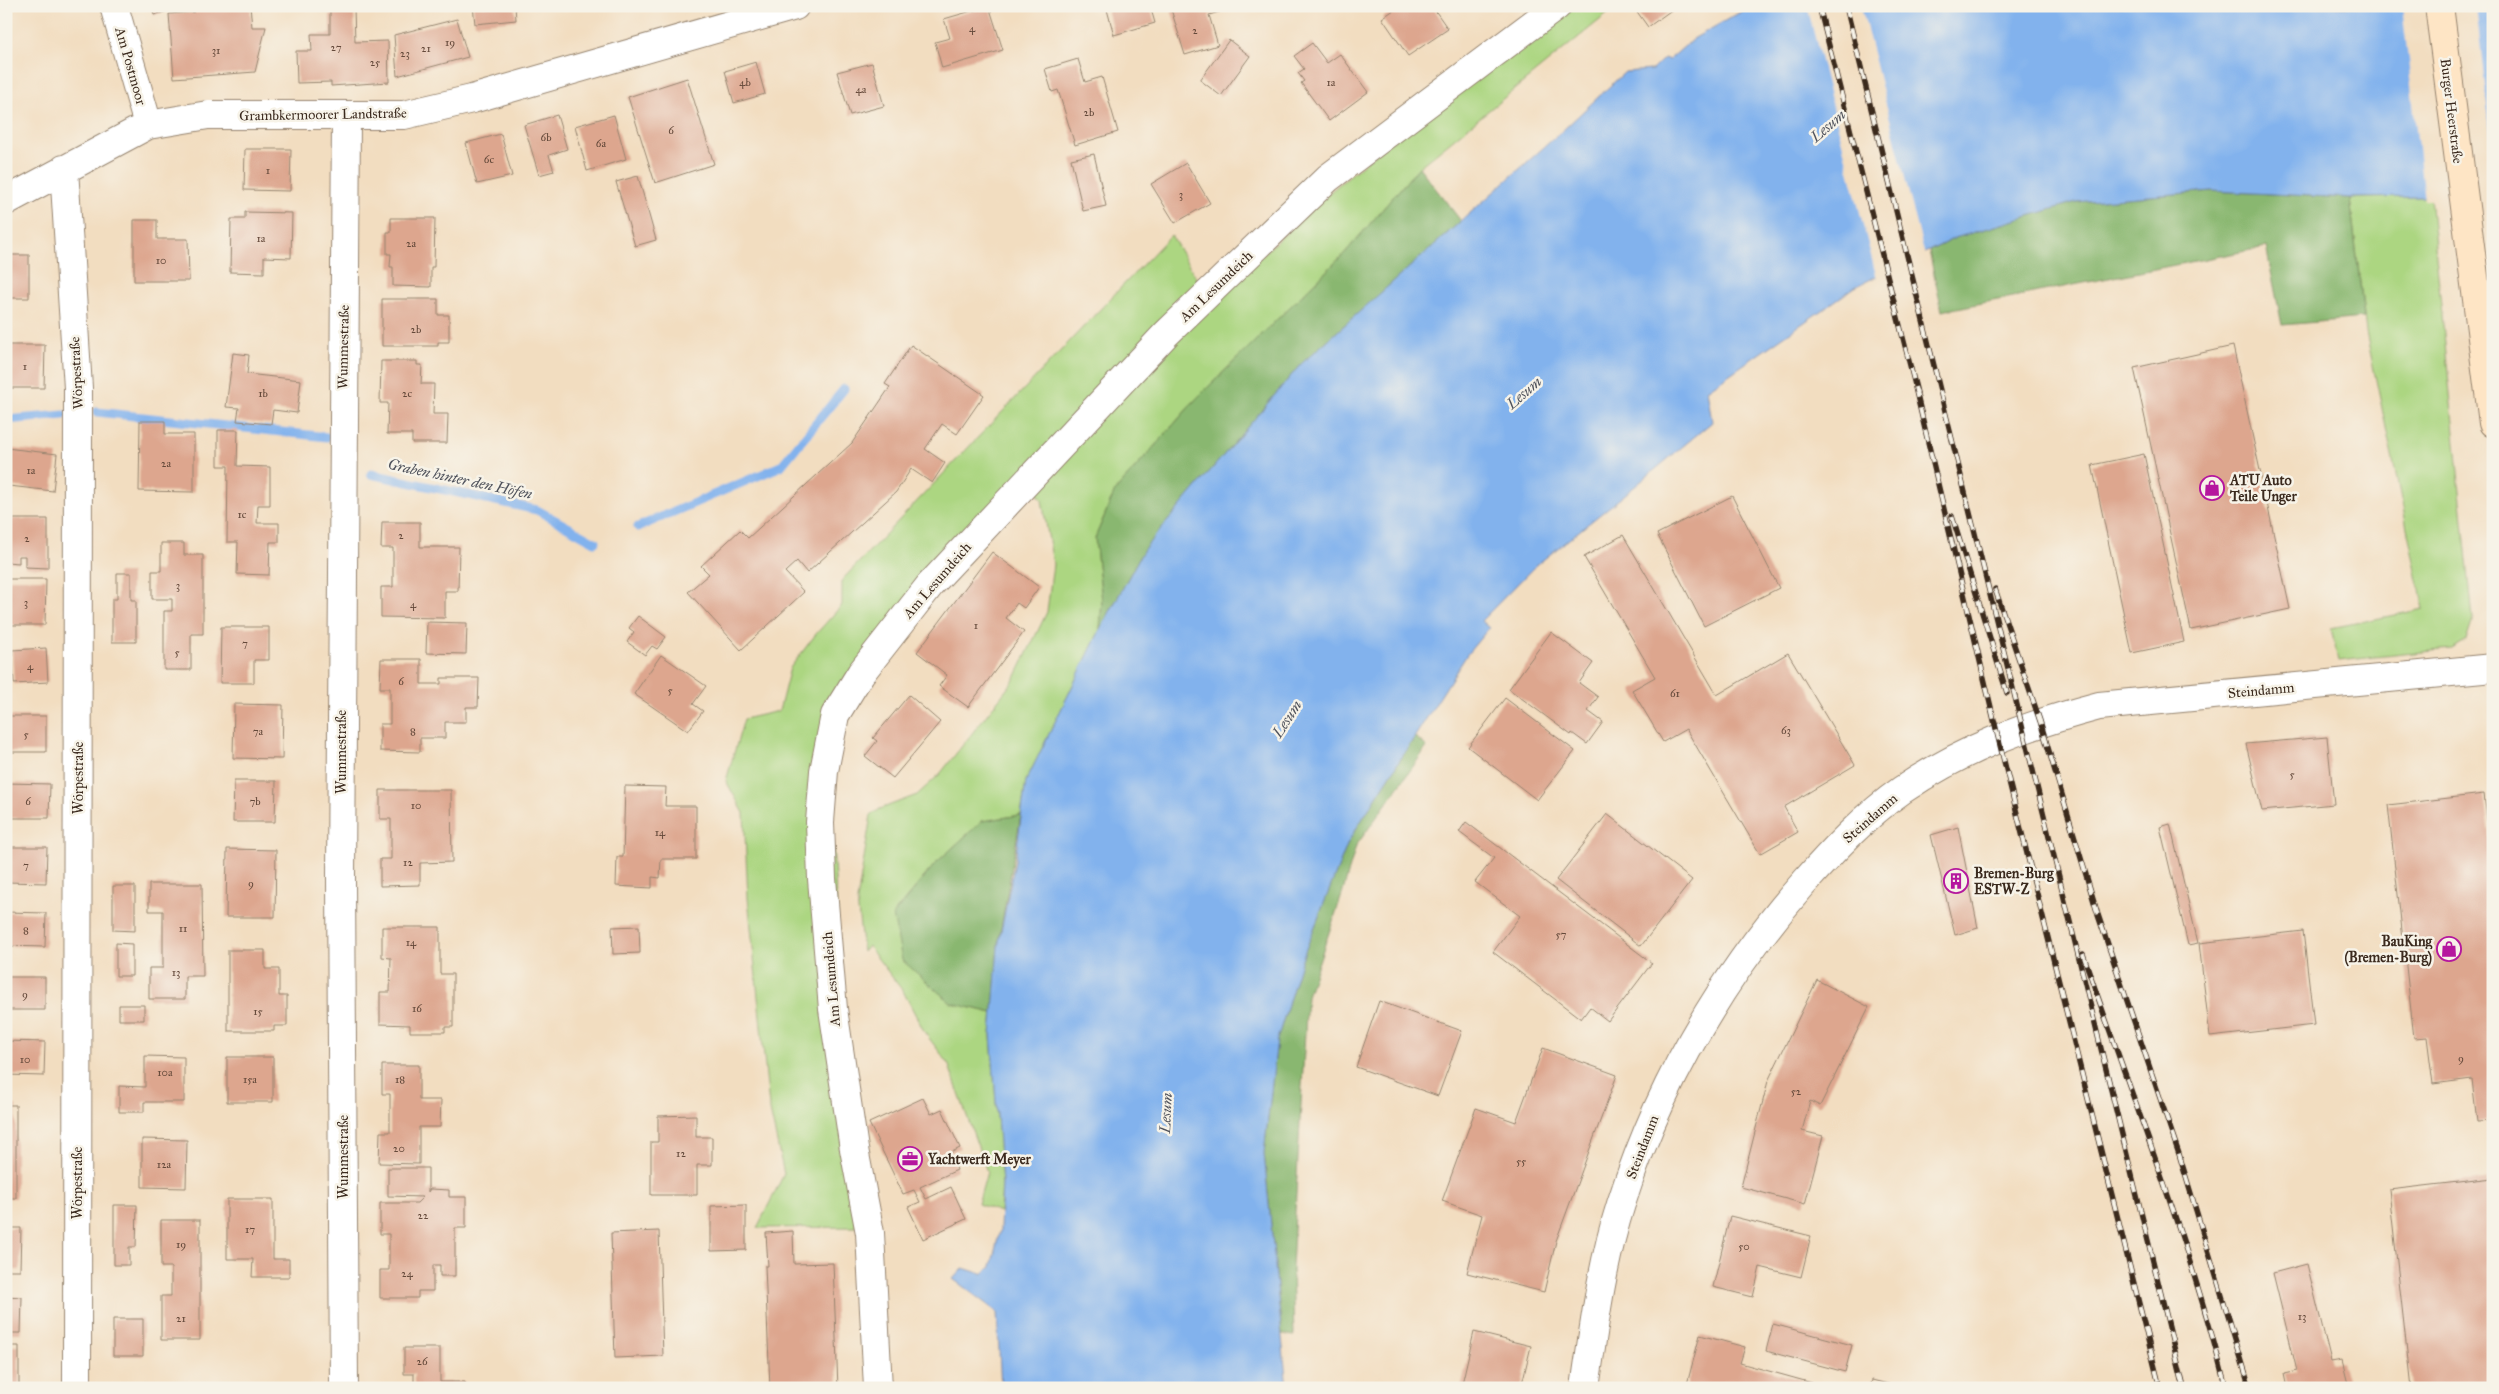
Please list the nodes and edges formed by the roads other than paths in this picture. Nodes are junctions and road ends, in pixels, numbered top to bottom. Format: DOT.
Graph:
graph roads {
  1 [pos="114,6"];
  2 [pos="795,6"];
  3 [pos="1557,6"];
  4 [pos="2439,6"];
  5 [pos="346,116"];
  6 [pos="148,125"];
  7 [pos="64,169"];
  8 [pos="6,201"];
  9 [pos="2493,423"];
  10 [pos="2493,668"];
  11 [pos="77,1388"];
  12 [pos="344,1388"];
  13 [pos="878,1388"];
  14 [pos="1585,1388"];
  1 -- 6 [label="street, Am Postmoor"];
  2 -- 5 [label="street, Grambkermoorer Landstraße"];
  3 -- 13 [label="street, Am Lesumdeich"];
  4 -- 9 [label="main road, Burger Heerstraße"];
  5 -- 6 [label="street, Grambkermoorer Landstraße"];
  5 -- 12 [label="street, Wummestraße"];
  6 -- 7 [label="street, Grambkermoorer Landstraße"];
  7 -- 8 [label="street, Grambkermoorer Landstraße"];
  7 -- 11 [label="street, Wörpestraße"];
  10 -- 14 [label="street, Steindamm"];
}
